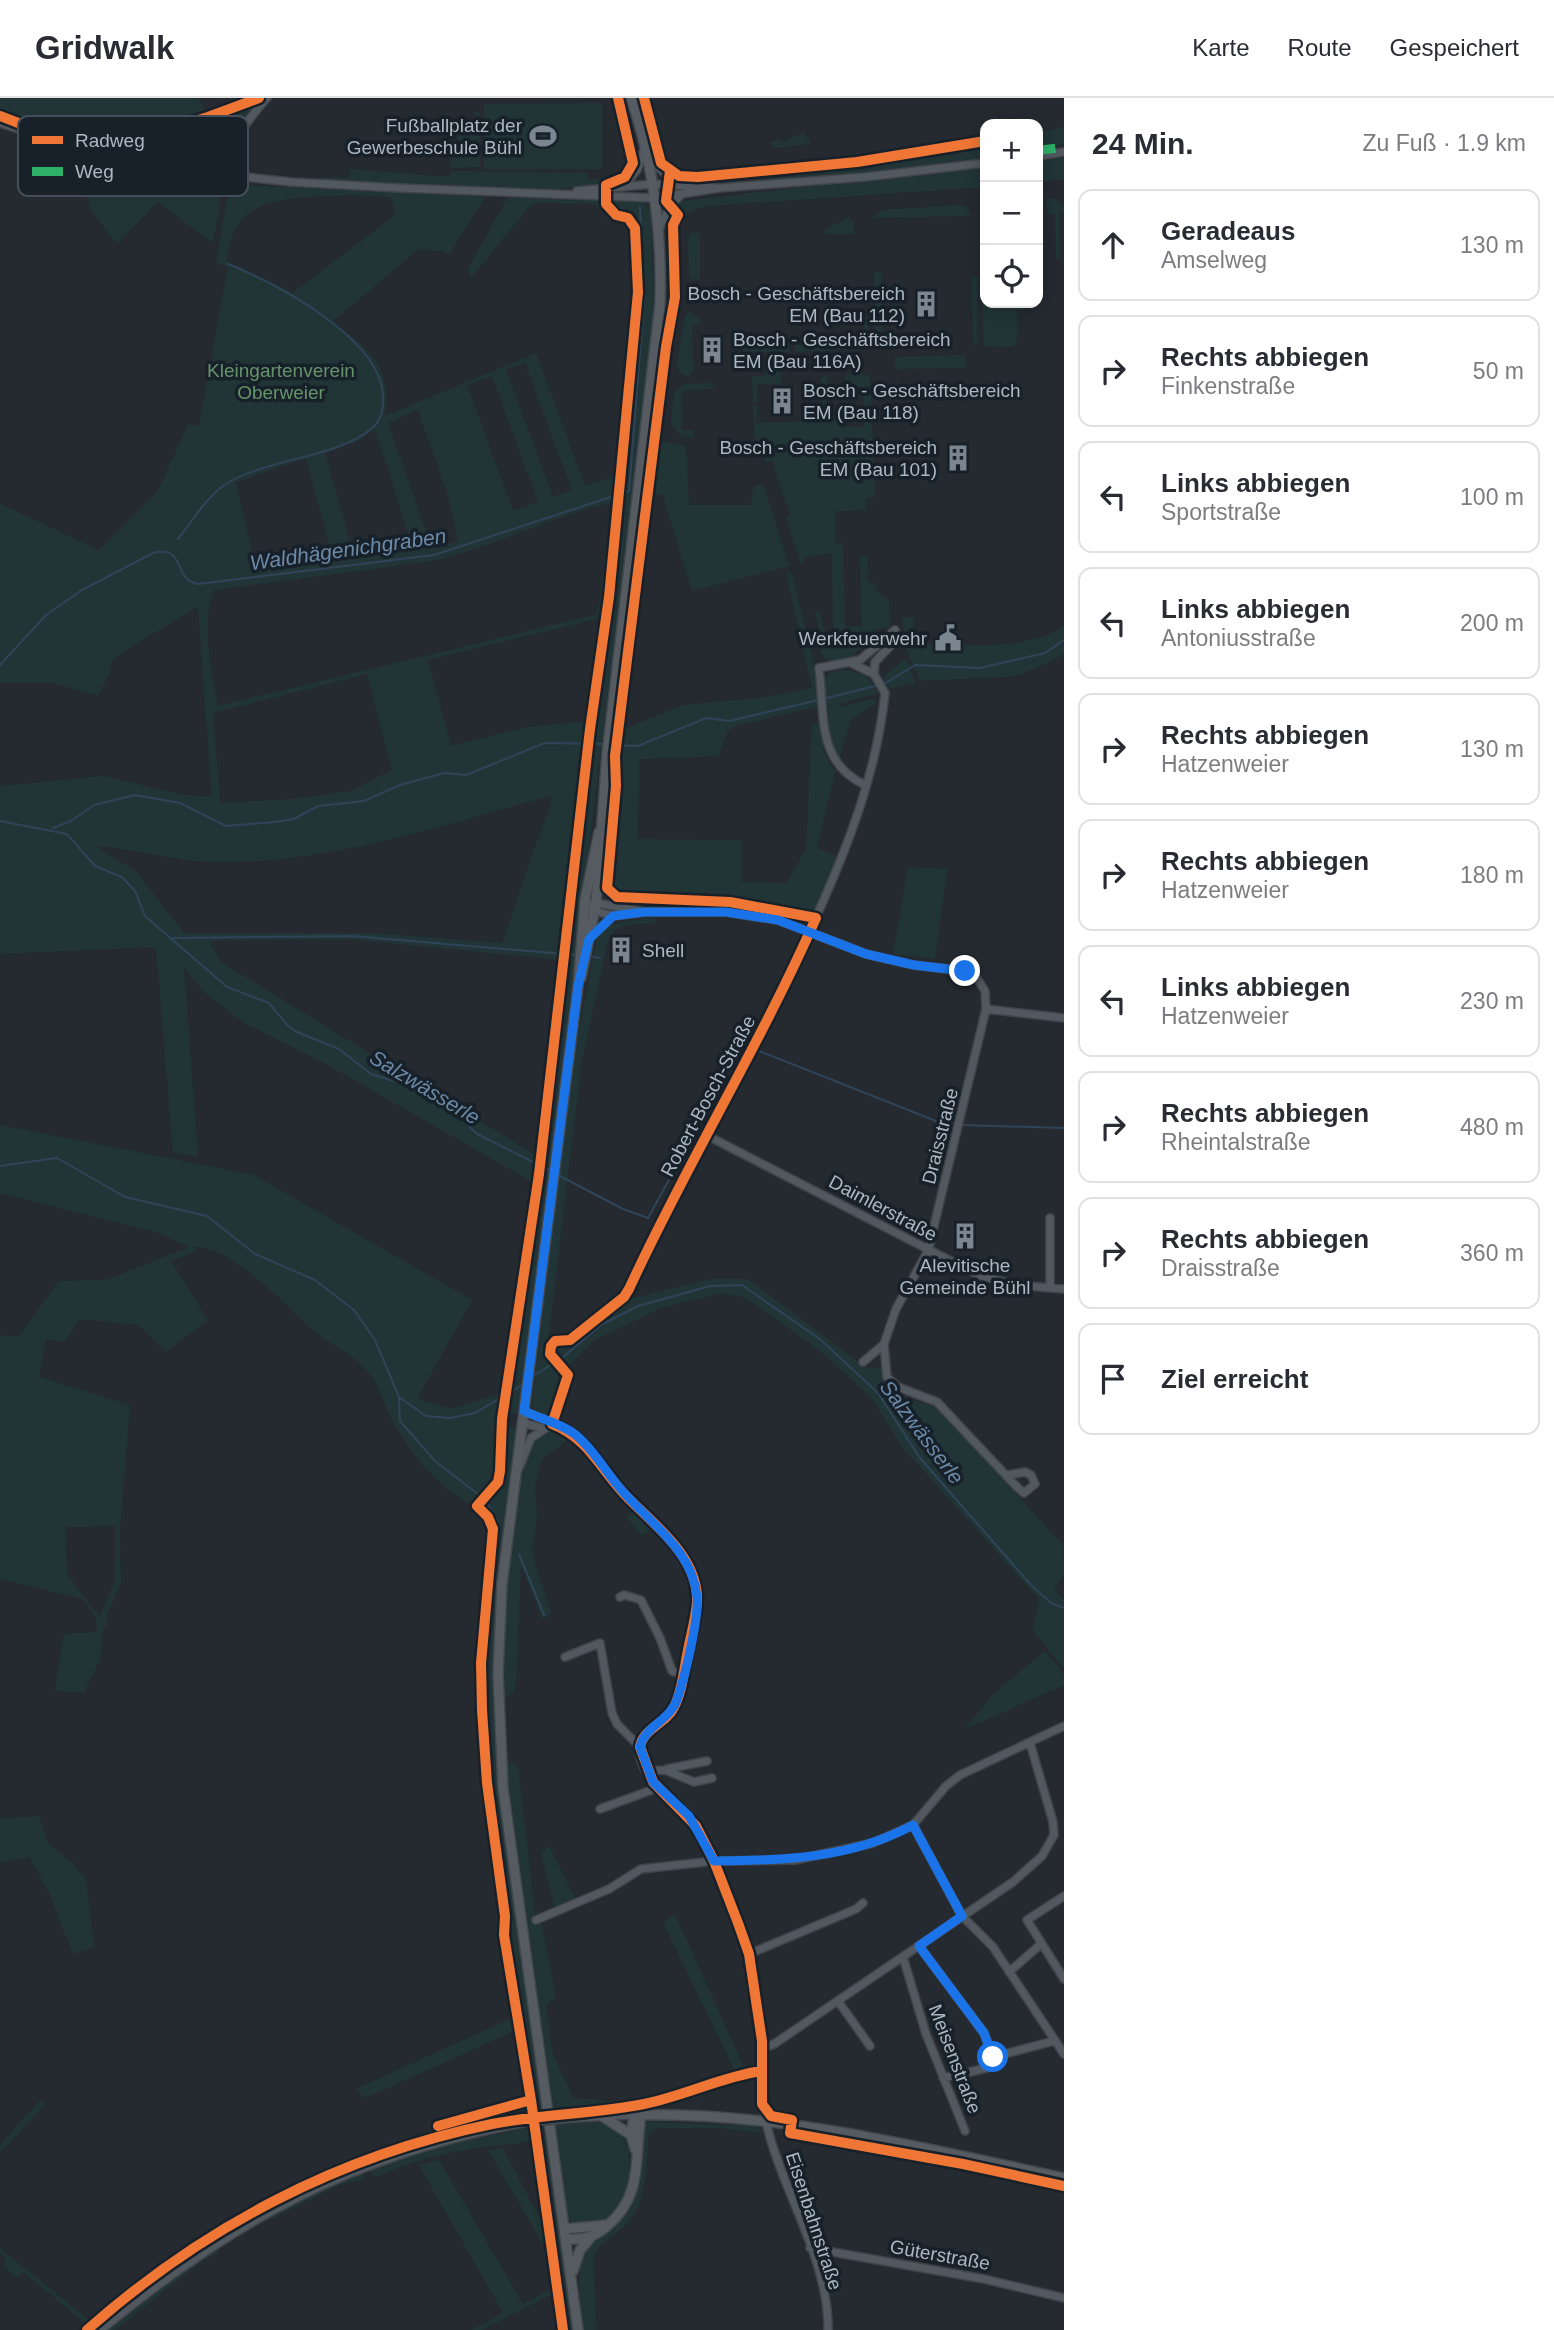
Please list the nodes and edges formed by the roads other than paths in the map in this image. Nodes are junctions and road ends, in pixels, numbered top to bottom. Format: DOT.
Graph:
graph roads {
  1 [pos="267,98"];
  2 [pos="631,98"];
  3 [pos="248,120"];
  4 [pos="0,123"];
  5 [pos="18,128"];
  6 [pos="646,146"];
  7 [pos="1064,152"];
  8 [pos="1043,155"];
  9 [pos="648,158"];
  10 [pos="980,164"];
  11 [pos="248,178"];
  12 [pos="653,184"];
  13 [pos="687,184"];
  14 [pos="625,185"];
  15 [pos="719,188"];
  16 [pos="568,193"];
  17 [pos="680,196"];
  18 [pos="655,198"];
  19 [pos="659,230"];
  20 [pos="851,663"];
  21 [pos="876,676"];
  22 [pos="865,785"];
  23 [pos="599,832"];
  24 [pos="584,905"];
  25 [pos="595,907"];
  26 [pos="644,912"];
  27 [pos="613,916"];
  28 [pos="810,931"];
  29 [pos="585,945"];
  30 [pos="986,1009"];
  31 [pos="1064,1018"];
  32 [pos="708,1136"];
  33 [pos="1050,1218"];
  34 [pos="928,1251"];
  35 [pos="1050,1287"];
  36 [pos="629,1289"];
  37 [pos="1064,1289"];
  38 [pos="884,1345"];
  39 [pos="863,1362"];
  40 [pos="524,1411"];
  41 [pos="523,1423"];
  42 [pos="552,1424"];
  43 [pos="542,1428"];
  44 [pos="1008,1475"];
  45 [pos="515,1479"];
  46 [pos="620,1597"];
  47 [pos="565,1657"];
  48 [pos="683,1675"];
  49 [pos="1064,1726"];
  50 [pos="1030,1742"];
  51 [pos="640,1747"];
  52 [pos="707,1761"];
  53 [pos="660,1769"];
  54 [pos="647,1771"];
  55 [pos="712,1778"];
  56 [pos="657,1788"];
  57 [pos="600,1809"];
  58 [pos="913,1825"];
  59 [pos="714,1861"];
  60 [pos="1064,1896"];
  61 [pos="863,1903"];
  62 [pos="962,1916"];
  63 [pos="536,1920"];
  64 [pos="1041,1944"];
  65 [pos="919,1946"];
  66 [pos="749,1954"];
  67 [pos="903,1957"];
  68 [pos="1009,1972"];
  69 [pos="1064,1979"];
  70 [pos="838,2001"];
  71 [pos="1054,2040"];
  72 [pos="870,2046"];
  73 [pos="763,2048"];
  74 [pos="1063,2051"];
  75 [pos="993,2057"];
  76 [pos="943,2078"];
  77 [pos="637,2115"];
  78 [pos="602,2116"];
  79 [pos="766,2123"];
  80 [pos="965,2131"];
  81 [pos="631,2135"];
  82 [pos="635,2149"];
  83 [pos="1064,2178"];
  84 [pos="611,2223"];
  85 [pos="566,2234"];
  86 [pos="591,2236"];
  87 [pos="810,2248"];
  88 [pos="571,2276"];
  89 [pos="1064,2298"];
  90 [pos="101,2330"];
  91 [pos="578,2330"];
  92 [pos="828,2330"];
  1 -- 3 [label="street"];
  2 -- 6 [label="main road"];
  4 -- 5 [label="street"];
  6 -- 9 [label="main road"];
  6 -- 14 [label="street"];
  7 -- 8 [label="street"];
  9 -- 12 [label="main road"];
  9 -- 13 [label="street"];
  10 -- 15 [label="street"];
  11 -- 16 [label="street"];
  12 -- 13 [label="street"];
  12 -- 14 [label="street"];
  12 -- 18 [label="main road"];
  13 -- 15 [label="street"];
  14 -- 16 [label="street"];
  15 -- 17 [label="street"];
  16 -- 18 [label="street"];
  17 -- 18 [label="street"];
  17 -- 19 [label="street"];
  18 -- 19 [label="main road"];
  19 -- 23 [label="main road"];
  20 -- 21 [label="street"];
  20 -- 21 [label="street"];
  20 -- 22 [label="street"];
  21 -- 22 [label="street, Robert-Bosch-Straße"];
  22 -- 28 [label="street, Robert-Bosch-Straße"];
  23 -- 24 [label="main road"];
  23 -- 25 [label="main road"];
  24 -- 25 [label="street"];
  24 -- 29 [label="main road"];
  25 -- 26 [label="street"];
  25 -- 27 [label="street"];
  25 -- 29 [label="main road"];
  26 -- 27 [label="street"];
  26 -- 28 [label="street"];
  27 -- 29 [label="street"];
  28 -- 30 [label="street"];
  28 -- 32 [label="street, Robert-Bosch-Straße"];
  29 -- 40 [label="main road"];
  30 -- 31 [label="street"];
  30 -- 34 [label="street, Draisstraße"];
  32 -- 34 [label="street, Daimlerstraße"];
  32 -- 36 [label="street, Robert-Bosch-Straße"];
  33 -- 35 [label="street"];
  34 -- 35 [label="street, Daimlerstraße"];
  34 -- 38 [label="street, Draisstraße"];
  35 -- 37 [label="street, Daimlerstraße"];
  38 -- 39 [label="street"];
  38 -- 44 [label="street, Draisstraße"];
  40 -- 41 [label="main road"];
  40 -- 42 [label="street"];
  41 -- 43 [label="street"];
  41 -- 45 [label="main road"];
  42 -- 43 [label="street"];
  42 -- 48 [label="street"];
  43 -- 45 [label="street"];
  45 -- 85 [label="main road"];
  46 -- 48 [label="street"];
  47 -- 51 [label="street"];
  48 -- 51 [label="street"];
  49 -- 50 [label="street"];
  50 -- 58 [label="street"];
  50 -- 62 [label="street"];
  51 -- 54 [label="street, Eisenbahnstraße"];
  52 -- 53 [label="street"];
  53 -- 54 [label="street"];
  53 -- 55 [label="street"];
  54 -- 56 [label="street, Eisenbahnstraße"];
  56 -- 57 [label="street"];
  56 -- 59 [label="street, Eisenbahnstraße"];
  58 -- 59 [label="street"];
  58 -- 62 [label="street"];
  59 -- 63 [label="street"];
  59 -- 66 [label="street, Eisenbahnstraße"];
  60 -- 64 [label="street"];
  61 -- 66 [label="street"];
  62 -- 65 [label="street"];
  62 -- 68 [label="street"];
  64 -- 68 [label="street"];
  64 -- 69 [label="street"];
  65 -- 67 [label="street"];
  65 -- 75 [label="street"];
  66 -- 73 [label="street, Eisenbahnstraße"];
  67 -- 70 [label="street"];
  67 -- 76 [label="street, Meisenstraße"];
  68 -- 71 [label="street"];
  70 -- 72 [label="street"];
  70 -- 73 [label="street"];
  71 -- 74 [label="street"];
  71 -- 75 [label="street"];
  73 -- 79 [label="street, Eisenbahnstraße"];
  75 -- 76 [label="street"];
  76 -- 80 [label="street, Meisenstraße"];
  77 -- 78 [label="street"];
  77 -- 79 [label="main road"];
  77 -- 81 [label="main road"];
  77 -- 82 [label="main road"];
  78 -- 81 [label="main road"];
  78 -- 90 [label="street, bridge"];
  79 -- 83 [label="main road"];
  79 -- 87 [label="street, Eisenbahnstraße"];
  81 -- 82 [label="main road"];
  82 -- 84 [label="main road"];
  84 -- 85 [label="main road"];
  84 -- 86 [label="main road"];
  85 -- 86 [label="main road"];
  85 -- 88 [label="main road"];
  86 -- 88 [label="main road"];
  87 -- 89 [label="street, Güterstraße"];
  87 -- 92 [label="street, Eisenbahnstraße"];
  88 -- 91 [label="main road"];
}
